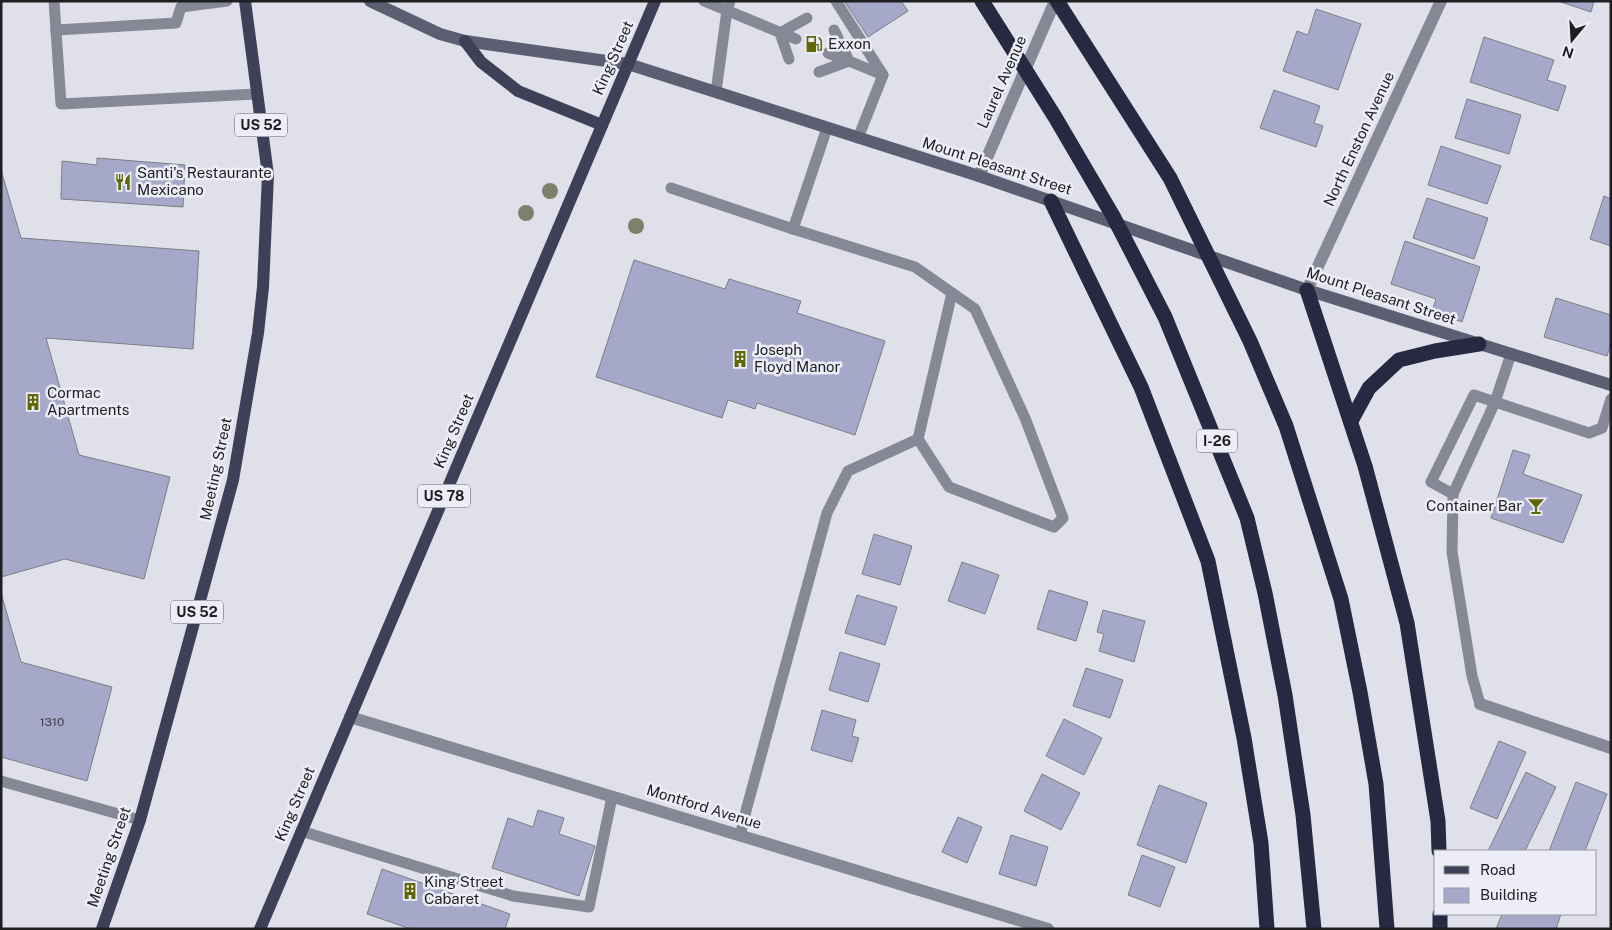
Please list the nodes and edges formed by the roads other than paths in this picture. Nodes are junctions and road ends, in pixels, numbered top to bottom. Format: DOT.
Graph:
graph roads {
  1 [pos="54,1"];
  2 [pos="227,1"];
  3 [pos="245,1"];
  4 [pos="370,1"];
  5 [pos="655,1"];
  6 [pos="704,1"];
  7 [pos="836,1"];
  8 [pos="982,1"];
  9 [pos="1056,1"];
  10 [pos="1442,1"];
  11 [pos="180,4"];
  12 [pos="728,6"];
  13 [pos="807,18"];
  14 [pos="56,30"];
  15 [pos="834,30"];
  16 [pos="780,33"];
  17 [pos="796,39"];
  18 [pos="466,41"];
  19 [pos="828,53"];
  20 [pos="789,59"];
  21 [pos="849,61"];
  22 [pos="628,64"];
  23 [pos="819,72"];
  24 [pos="883,75"];
  25 [pos="716,92"];
  26 [pos="257,94"];
  27 [pos="602,125"];
  28 [pos="827,128"];
  29 [pos="858,138"];
  30 [pos="979,176"];
  31 [pos="671,188"];
  32 [pos="1051,201"];
  33 [pos="793,229"];
  34 [pos="1307,290"];
  35 [pos="952,293"];
  36 [pos="1480,344"];
  37 [pos="1511,354"];
  38 [pos="1611,384"];
  39 [pos="1611,399"];
  40 [pos="1495,402"];
  41 [pos="1351,422"];
  42 [pos="918,438"];
  43 [pos="1453,494"];
  44 [pos="1480,704"];
  45 [pos="350,717"];
  46 [pos="1611,748"];
  47 [pos="1,780"];
  48 [pos="612,797"];
  49 [pos="140,820"];
  50 [pos="301,831"];
  51 [pos="740,836"];
  52 [pos="1438,850"];
  53 [pos="1440,915"];
  54 [pos="102,929"];
  55 [pos="260,929"];
  56 [pos="1048,929"];
  57 [pos="1267,929"];
  58 [pos="1314,929"];
  59 [pos="1387,929"];
  60 [pos="1440,929"];
  1 -- 14 [label="lane"];
  2 -- 11 [label="lane"];
  3 -- 26 [label="main road, Meeting Street / US 52"];
  4 -- 18 [label="main road, Mount Pleasant Street"];
  5 -- 22 [label="main road, King Street / US 78"];
  6 -- 12 [label="lane"];
  7 -- 24 [label="lane"];
  8 -- 58 [label="highway, I-26, bridge"];
  9 -- 30 [label="street, Laurel Avenue"];
  9 -- 59 [label="highway, bridge"];
  10 -- 34 [label="street, North Enston Avenue"];
  11 -- 14 [label="lane"];
  12 -- 16 [label="lane"];
  12 -- 25 [label="lane"];
  13 -- 16 [label="lane"];
  14 -- 26 [label="lane"];
  15 -- 21 [label="lane"];
  16 -- 17 [label="lane"];
  16 -- 20 [label="lane"];
  18 -- 22 [label="main road, Mount Pleasant Street"];
  18 -- 27 [label="main road"];
  19 -- 21 [label="lane"];
  21 -- 23 [label="lane"];
  21 -- 24 [label="lane"];
  22 -- 25 [label="main road, Mount Pleasant Street"];
  22 -- 27 [label="main road, King Street / US 78"];
  24 -- 29 [label="lane"];
  25 -- 28 [label="main road, Mount Pleasant Street"];
  26 -- 49 [label="main road, Meeting Street / US 52"];
  27 -- 45 [label="main road, King Street / US 78"];
  28 -- 29 [label="main road, Mount Pleasant Street"];
  28 -- 33 [label="lane"];
  29 -- 30 [label="main road, Mount Pleasant Street"];
  30 -- 32 [label="main road, Mount Pleasant Street"];
  31 -- 33 [label="lane"];
  32 -- 34 [label="main road, Mount Pleasant Street"];
  32 -- 57 [label="highway"];
  33 -- 35 [label="lane"];
  34 -- 36 [label="main road, Mount Pleasant Street"];
  34 -- 41 [label="highway"];
  35 -- 42 [label="lane"];
  35 -- 42 [label="lane"];
  36 -- 37 [label="main road, Mount Pleasant Street"];
  36 -- 41 [label="highway"];
  37 -- 38 [label="main road, Mount Pleasant Street"];
  37 -- 40 [label="lane"];
  39 -- 40 [label="lane"];
  40 -- 43 [label="lane"];
  40 -- 43 [label="lane"];
  41 -- 52 [label="highway"];
  42 -- 51 [label="lane"];
  43 -- 44 [label="lane"];
  44 -- 46 [label="street"];
  45 -- 48 [label="street, Montford Avenue"];
  45 -- 50 [label="main road, King Street / US 78"];
  47 -- 49 [label="lane"];
  48 -- 50 [label="lane"];
  48 -- 51 [label="street, Montford Avenue"];
  49 -- 54 [label="main road, Meeting Street / US 52"];
  50 -- 55 [label="main road, King Street / US 78"];
  51 -- 56 [label="street, Montford Avenue"];
  53 -- 60 [label="highway"];
}
